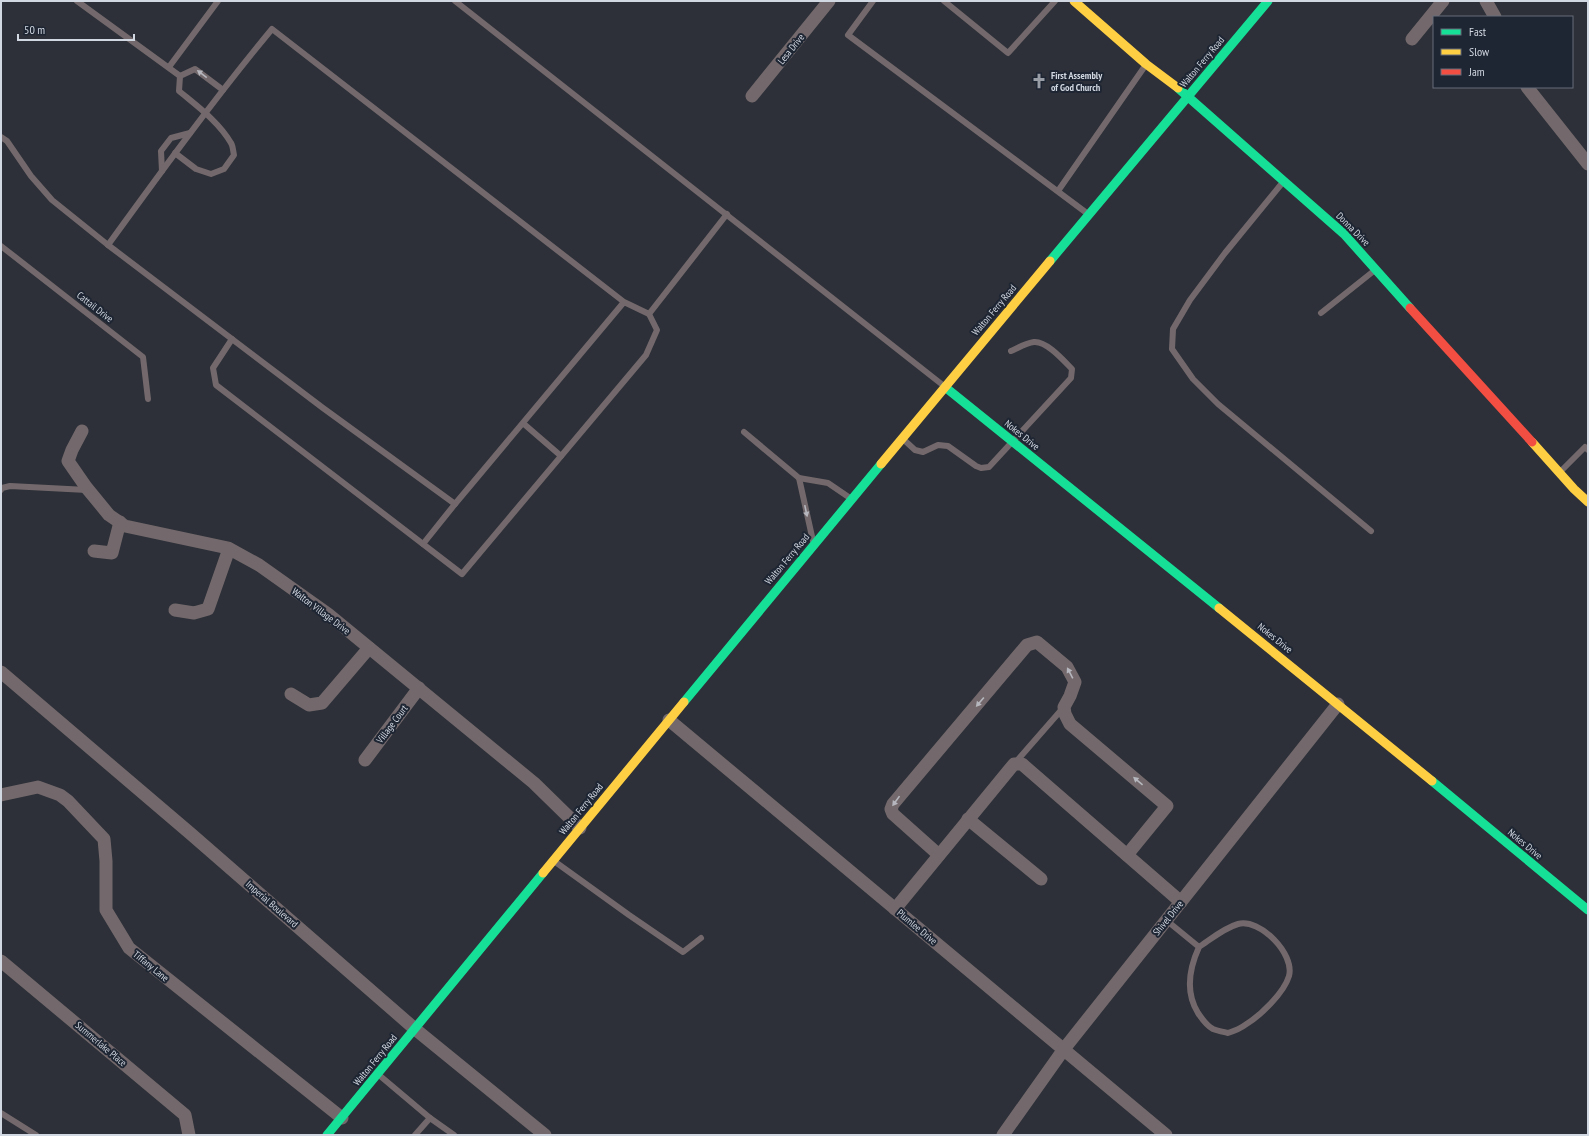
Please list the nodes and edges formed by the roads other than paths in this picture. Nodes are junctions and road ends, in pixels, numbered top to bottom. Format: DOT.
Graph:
graph roads {
  1 [pos="77,1"];
  2 [pos="218,1"];
  3 [pos="454,1"];
  4 [pos="829,1"];
  5 [pos="873,1"];
  6 [pos="944,1"];
  7 [pos="1055,1"];
  8 [pos="1074,1"];
  9 [pos="1268,1"];
  10 [pos="1443,1"];
  11 [pos="1486,1"];
  12 [pos="1494,16"];
  13 [pos="1412,39"];
  14 [pos="1146,64"];
  15 [pos="168,67"];
  16 [pos="180,76"];
  17 [pos="1528,88"];
  18 [pos="223,90"];
  19 [pos="752,96"];
  20 [pos="1188,96"];
  21 [pos="205,113"];
  22 [pos="190,133"];
  23 [pos="1,137"];
  24 [pos="175,153"];
  25 [pos="1588,164"];
  26 [pos="162,171"];
  27 [pos="1284,180"];
  28 [pos="1058,191"];
  29 [pos="727,214"];
  30 [pos="1089,214"];
  31 [pos="108,245"];
  32 [pos="1,246"];
  33 [pos="1376,269"];
  34 [pos="624,302"];
  35 [pos="1321,313"];
  36 [pos="649,314"];
  37 [pos="232,339"];
  38 [pos="1011,351"];
  39 [pos="945,387"];
  40 [pos="148,399"];
  41 [pos="524,424"];
  42 [pos="82,431"];
  43 [pos="744,432"];
  44 [pos="902,438"];
  45 [pos="1013,442"];
  46 [pos="1588,450"];
  47 [pos="561,456"];
  48 [pos="1559,472"];
  49 [pos="799,478"];
  50 [pos="1,490"];
  51 [pos="88,490"];
  52 [pos="852,499"];
  53 [pos="1588,502"];
  54 [pos="455,504"];
  55 [pos="120,522"];
  56 [pos="1371,531"];
  57 [pos="423,544"];
  58 [pos="814,545"];
  59 [pos="229,549"];
  60 [pos="94,551"];
  61 [pos="175,610"];
  62 [pos="369,648"];
  63 [pos="1,672"];
  64 [pos="419,688"];
  65 [pos="291,694"];
  66 [pos="1338,704"];
  67 [pos="1064,707"];
  68 [pos="669,720"];
  69 [pos="365,760"];
  70 [pos="1014,764"];
  71 [pos="1,795"];
  72 [pos="968,819"];
  73 [pos="580,828"];
  74 [pos="939,855"];
  75 [pos="1127,856"];
  76 [pos="553,860"];
  77 [pos="1041,879"];
  78 [pos="1181,902"];
  79 [pos="895,908"];
  80 [pos="1588,910"];
  81 [pos="1166,920"];
  82 [pos="701,938"];
  83 [pos="1199,947"];
  84 [pos="1,961"];
  85 [pos="414,1029"];
  86 [pos="1064,1049"];
  87 [pos="378,1074"];
  88 [pos="1,1113"];
  89 [pos="342,1118"];
  90 [pos="430,1118"];
  91 [pos="36,1135"];
  92 [pos="189,1135"];
  93 [pos="328,1135"];
  94 [pos="415,1135"];
  95 [pos="454,1135"];
  96 [pos="545,1135"];
  97 [pos="1003,1135"];
  98 [pos="1166,1135"];
  1 -- 15 [label="lane"];
  2 -- 15 [label="lane"];
  3 -- 29 [label="lane"];
  4 -- 19 [label="street, Lesa Drive"];
  5 -- 28 [label="lane"];
  6 -- 7 [label="lane"];
  8 -- 14 [label="street, Donna Drive"];
  9 -- 20 [label="street, Walton Ferry Road"];
  10 -- 13 [label="street"];
  11 -- 12 [label="street"];
  14 -- 20 [label="street, Donna Drive"];
  14 -- 28 [label="lane"];
  15 -- 16 [label="lane"];
  18 -- 16 [label="lane, one-way"];
  16 -- 21 [label="lane"];
  17 -- 25 [label="street"];
  18 -- 21 [label="lane"];
  18 -- 34 [label="lane"];
  20 -- 27 [label="street, Donna Drive"];
  20 -- 30 [label="street, Walton Ferry Road"];
  21 -- 22 [label="lane"];
  21 -- 24 [label="lane"];
  22 -- 24 [label="lane"];
  22 -- 26 [label="lane"];
  23 -- 31 [label="lane"];
  24 -- 26 [label="lane"];
  26 -- 31 [label="lane"];
  27 -- 33 [label="street, Donna Drive"];
  27 -- 56 [label="lane"];
  28 -- 30 [label="lane"];
  29 -- 36 [label="lane"];
  29 -- 39 [label="lane"];
  30 -- 39 [label="street, Walton Ferry Road"];
  31 -- 37 [label="lane"];
  32 -- 40 [label="lane, Cattail Drive"];
  33 -- 35 [label="lane"];
  33 -- 48 [label="street, Donna Drive"];
  34 -- 36 [label="lane"];
  34 -- 41 [label="lane"];
  36 -- 47 [label="lane"];
  37 -- 54 [label="lane"];
  37 -- 57 [label="lane"];
  38 -- 45 [label="lane"];
  39 -- 44 [label="street, Walton Ferry Road"];
  39 -- 45 [label="street, Nokes Drive"];
  41 -- 47 [label="lane"];
  41 -- 54 [label="lane"];
  42 -- 51 [label="street, Walton Village Drive"];
  43 -- 49 [label="lane"];
  44 -- 45 [label="lane"];
  44 -- 52 [label="street, Walton Ferry Road"];
  45 -- 66 [label="street, Nokes Drive"];
  46 -- 48 [label="lane"];
  47 -- 57 [label="lane"];
  48 -- 53 [label="street, Donna Drive"];
  49 -- 52 [label="lane"];
  49 -- 58 [label="lane, one-way"];
  50 -- 51 [label="lane"];
  51 -- 55 [label="street, Walton Village Drive"];
  52 -- 58 [label="street, Walton Ferry Road"];
  54 -- 57 [label="lane"];
  55 -- 59 [label="street, Walton Village Drive"];
  55 -- 60 [label="street"];
  58 -- 68 [label="street, Walton Ferry Road"];
  59 -- 61 [label="street"];
  59 -- 62 [label="street, Walton Village Drive"];
  62 -- 64 [label="street, Walton Village Drive"];
  62 -- 65 [label="street"];
  63 -- 85 [label="street, Imperial Boulevard"];
  64 -- 69 [label="street, Village Court"];
  64 -- 73 [label="street, Walton Village Drive"];
  66 -- 78 [label="street, Shivel Drive"];
  66 -- 80 [label="street, Nokes Drive"];
  67 -- 70 [label="lane"];
  67 -- 74 [label="street, one-way"];
  75 -- 67 [label="street, one-way"];
  68 -- 73 [label="street, Walton Ferry Road"];
  68 -- 79 [label="street, Plumlee Drive"];
  70 -- 72 [label="street"];
  70 -- 75 [label="street"];
  71 -- 89 [label="street, Tiffany Lane"];
  72 -- 74 [label="street"];
  72 -- 77 [label="street"];
  73 -- 76 [label="street, Walton Ferry Road"];
  74 -- 79 [label="street"];
  75 -- 78 [label="street"];
  76 -- 82 [label="lane"];
  76 -- 85 [label="street, Walton Ferry Road"];
  78 -- 81 [label="street, Shivel Drive"];
  79 -- 86 [label="street, Plumlee Drive"];
  81 -- 83 [label="lane"];
  81 -- 86 [label="street, Shivel Drive"];
  83 -- 83 [label="lane"];
  84 -- 92 [label="street, Summerlake Place"];
  85 -- 87 [label="street, Walton Ferry Road"];
  85 -- 96 [label="street, Imperial Boulevard"];
  86 -- 97 [label="street, Shivel Drive"];
  86 -- 98 [label="street, Plumlee Drive"];
  87 -- 89 [label="street, Walton Ferry Road"];
  87 -- 90 [label="lane"];
  88 -- 91 [label="lane"];
  89 -- 93 [label="street, Walton Ferry Road"];
  90 -- 94 [label="lane"];
  90 -- 95 [label="lane"];
}
